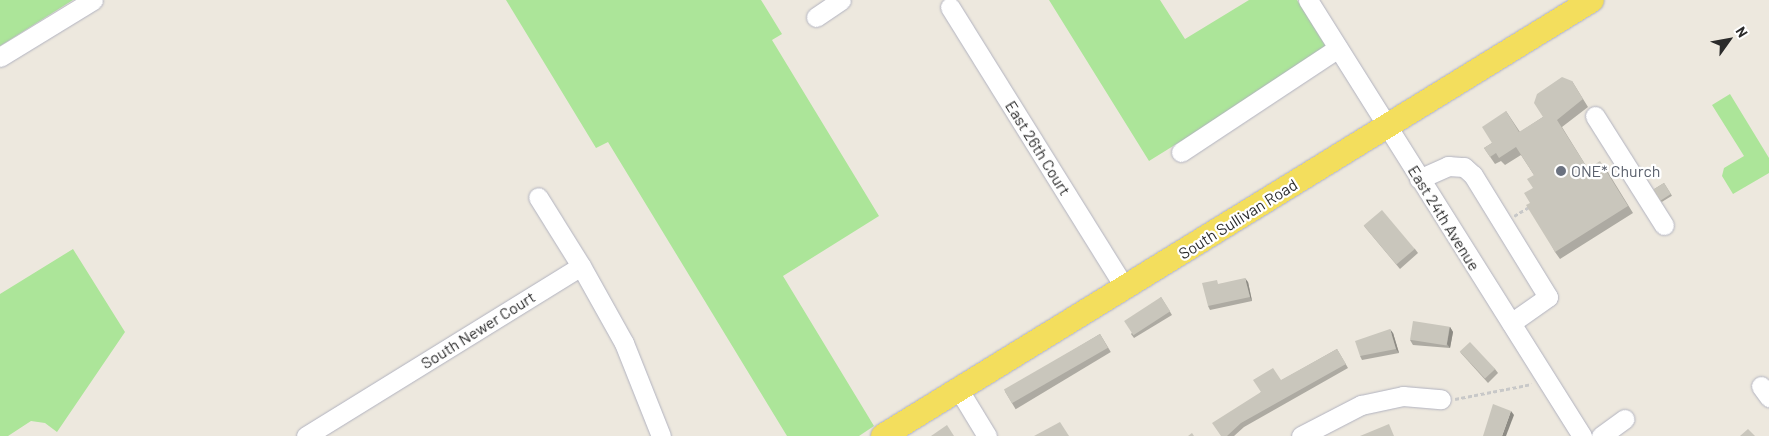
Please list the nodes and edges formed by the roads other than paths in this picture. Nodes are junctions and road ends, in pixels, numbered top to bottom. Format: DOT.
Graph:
graph roads {
  1 [pos="93,0"];
  2 [pos="841,0"];
  3 [pos="1308,0"];
  4 [pos="1592,0"];
  5 [pos="950,7"];
  6 [pos="816,17"];
  7 [pos="1338,48"];
  8 [pos="0,57"];
  9 [pos="1595,116"];
  10 [pos="1387,127"];
  11 [pos="1181,152"];
  12 [pos="1420,179"];
  13 [pos="538,197"];
  14 [pos="1664,225"];
  15 [pos="581,266"];
  16 [pos="1125,288"];
  17 [pos="1511,323"];
  18 [pos="959,390"];
  19 [pos="1441,399"];
  20 [pos="1624,419"];
  21 [pos="306,436"];
  22 [pos="661,436"];
  23 [pos="883,436"];
  24 [pos="987,436"];
  25 [pos="1301,436"];
  26 [pos="1582,436"];
  27 [pos="1600,436"];
  1 -- 8 [label="street"];
  2 -- 6 [label="street"];
  3 -- 7 [label="street, East 24th Avenue"];
  4 -- 10 [label="main road, South Sullivan Road"];
  5 -- 16 [label="street, East 26th Court"];
  7 -- 10 [label="street, East 24th Avenue"];
  7 -- 11 [label="street"];
  9 -- 14 [label="street"];
  10 -- 12 [label="street, East 24th Avenue"];
  10 -- 16 [label="main road, South Sullivan Road"];
  12 -- 17 [label="street, East 24th Avenue"];
  12 -- 17 [label="street"];
  13 -- 15 [label="street"];
  15 -- 21 [label="street, South Newer Court"];
  15 -- 22 [label="street"];
  16 -- 18 [label="main road, South Sullivan Road"];
  17 -- 26 [label="street, East 24th Avenue"];
  18 -- 23 [label="main road, South Sullivan Road"];
  18 -- 24 [label="street"];
  19 -- 25 [label="street"];
  20 -- 27 [label="street"];
}
